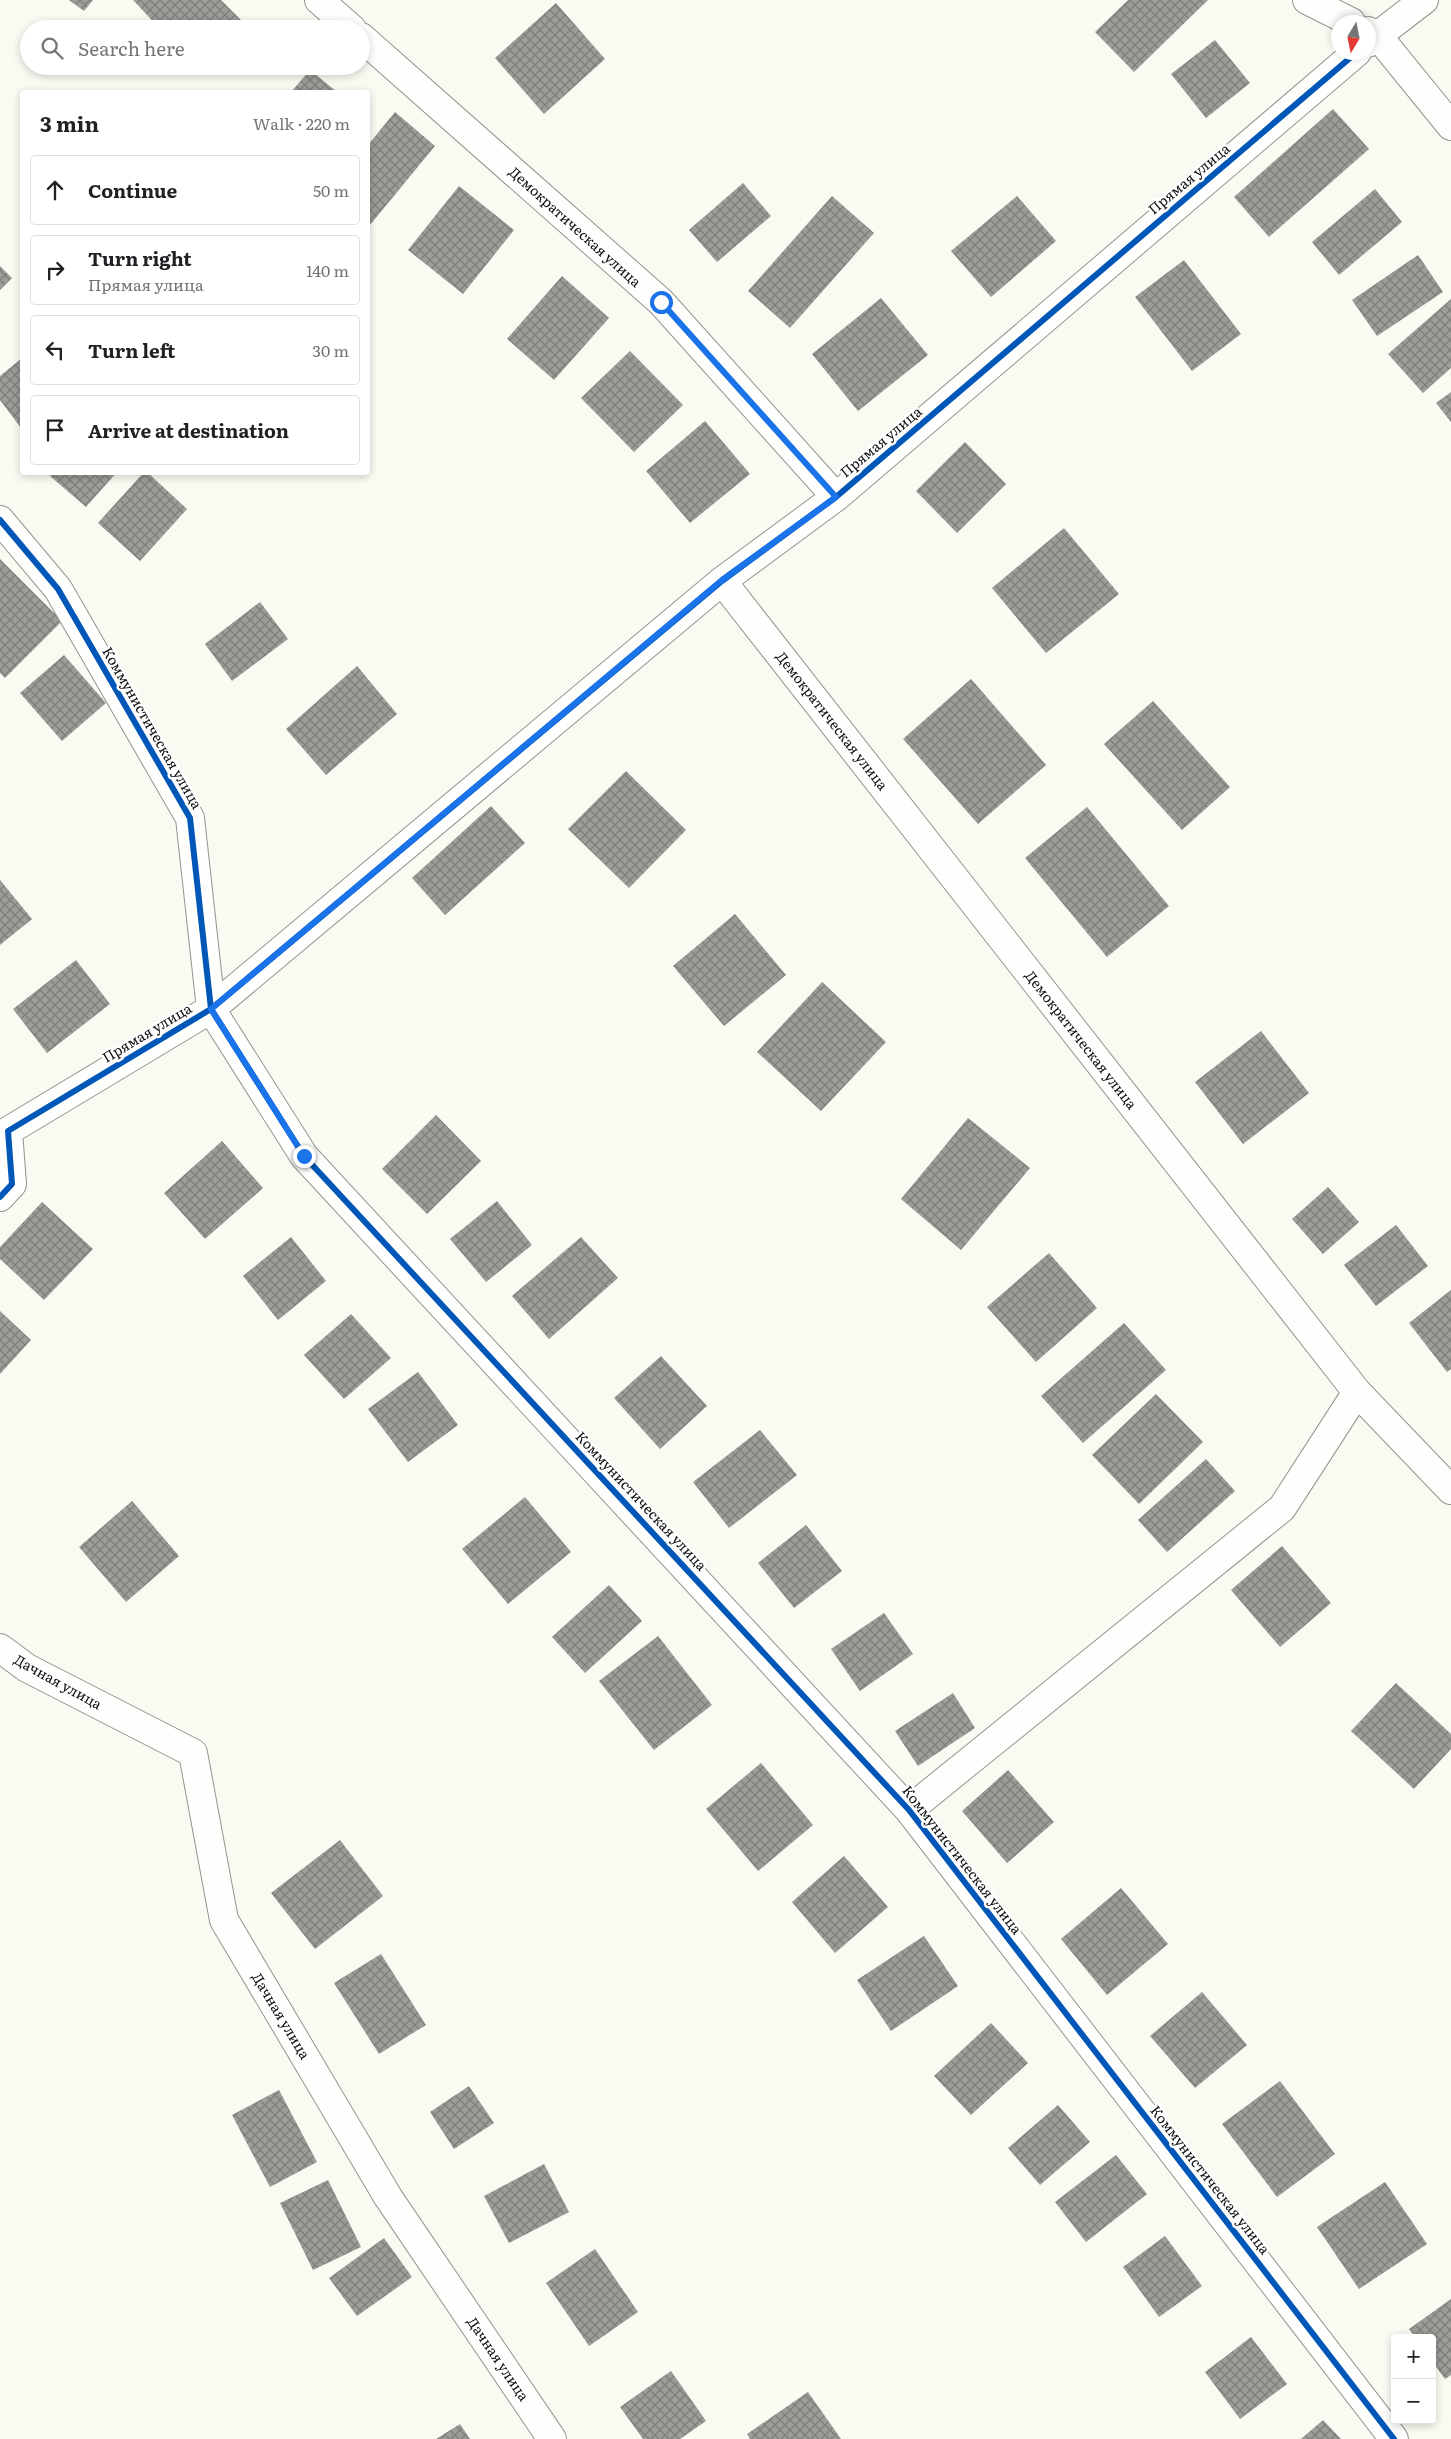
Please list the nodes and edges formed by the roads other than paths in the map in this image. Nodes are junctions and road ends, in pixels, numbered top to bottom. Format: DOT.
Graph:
graph roads {
  1 [pos="320,0"];
  2 [pos="1307,0"];
  3 [pos="1424,0"];
  4 [pos="1338,15"];
  5 [pos="342,20"];
  6 [pos="1376,34"];
  7 [pos="370,45"];
  8 [pos="1376,48"];
  9 [pos="1345,60"];
  10 [pos="1451,126"];
  11 [pos="836,497"];
  12 [pos="0,520"];
  13 [pos="722,580"];
  14 [pos="211,1009"];
  15 [pos="0,1197"];
  16 [pos="1358,1392"];
  17 [pos="1451,1490"];
  18 [pos="0,1648"];
  19 [pos="909,1810"];
  20 [pos="552,2439"];
  21 [pos="1394,2439"];
  1 -- 5 [label="street"];
  2 -- 4 [label="street"];
  3 -- 6 [label="street, Прямая улица"];
  7 -- 11 [label="street, Демократическая улица"];
  8 -- 10 [label="street"];
  9 -- 11 [label="street, Прямая улица"];
  11 -- 13 [label="street, Прямая улица"];
  12 -- 14 [label="street, Коммунистическая улица"];
  13 -- 14 [label="street, Прямая улица"];
  13 -- 16 [label="street, Демократическая улица"];
  14 -- 15 [label="street, Прямая улица"];
  14 -- 19 [label="street, Коммунистическая улица"];
  16 -- 17 [label="street, Демократическая улица"];
  16 -- 19 [label="street"];
  18 -- 20 [label="street, Дачная улица"];
  19 -- 21 [label="street, Коммунистическая улица"];
}
